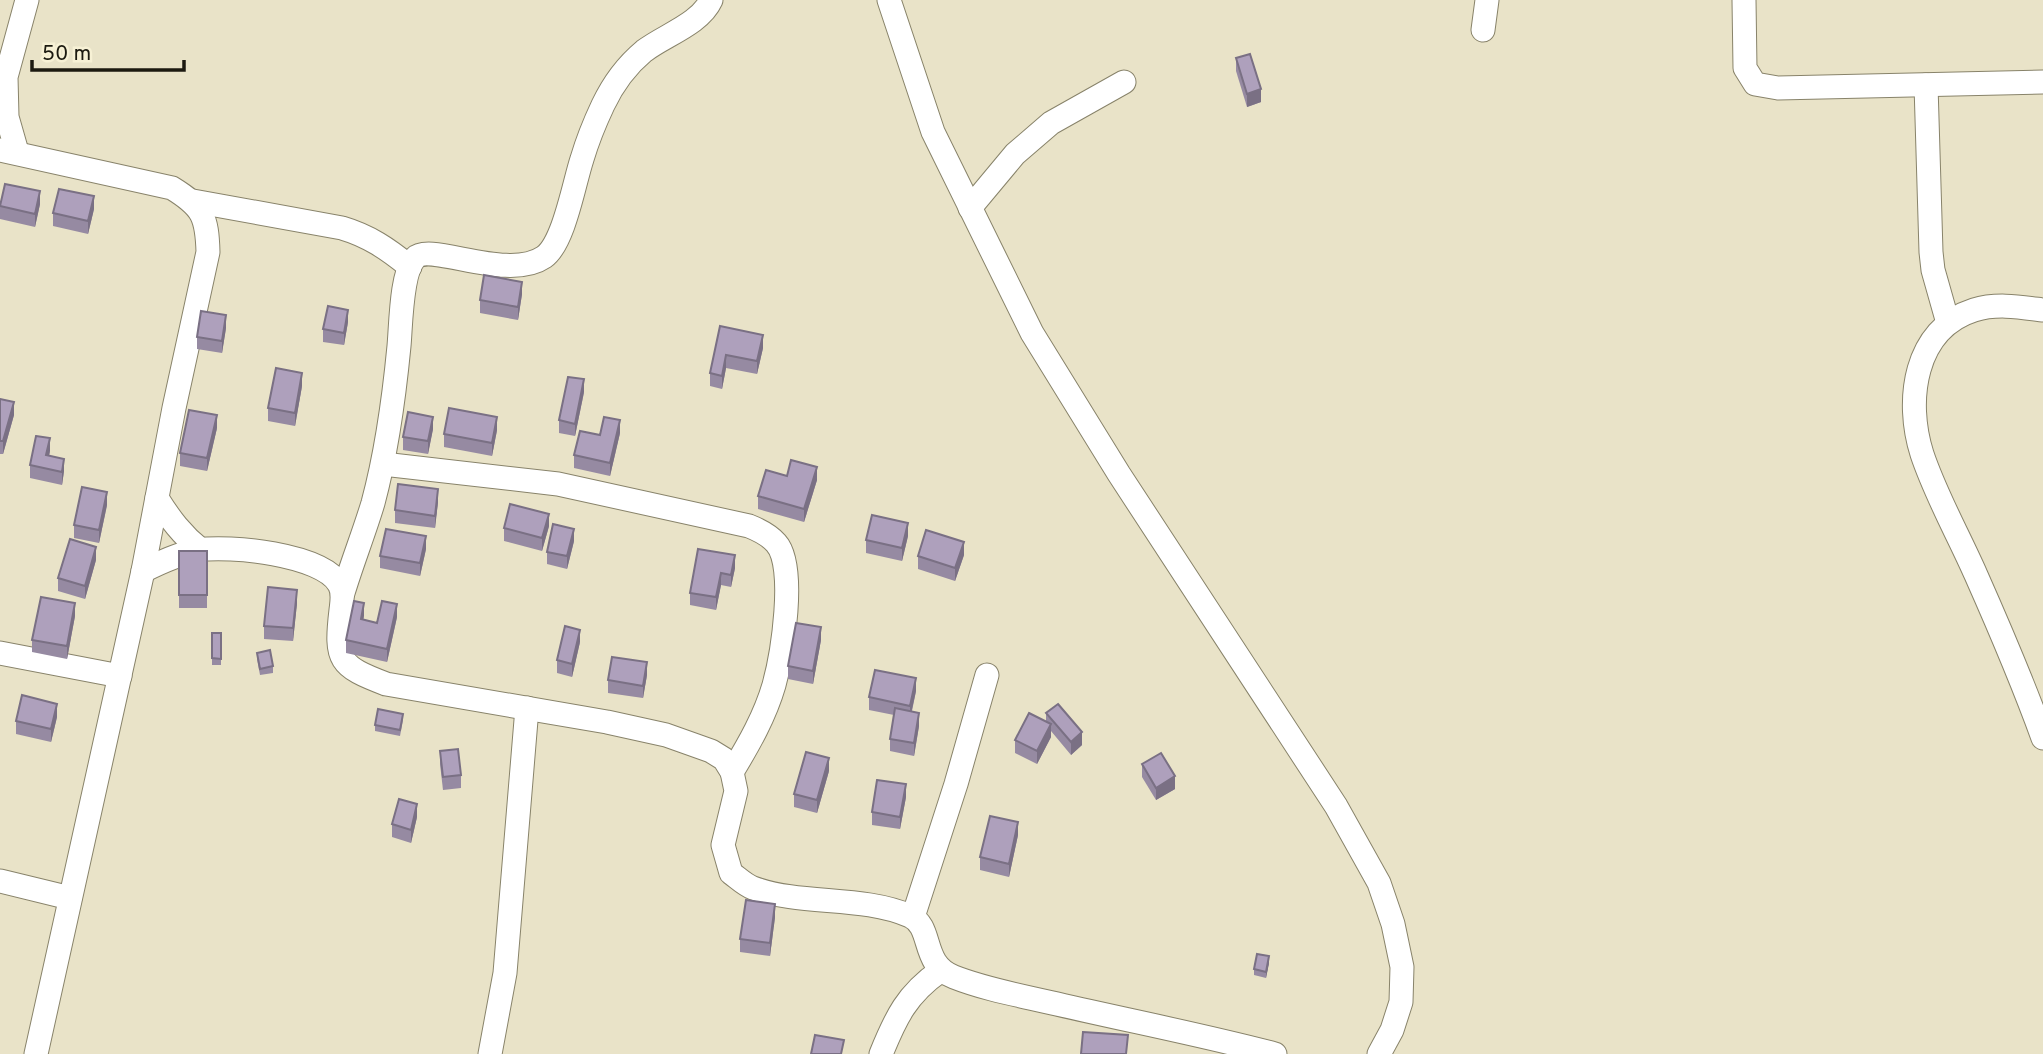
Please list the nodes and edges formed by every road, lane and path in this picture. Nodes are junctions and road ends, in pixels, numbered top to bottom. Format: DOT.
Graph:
graph roads {
  1 [pos="27,0"];
  2 [pos="711,0"];
  3 [pos="889,0"];
  4 [pos="1487,0"];
  5 [pos="1744,0"];
  6 [pos="1483,30"];
  7 [pos="1124,82"];
  8 [pos="2043,82"];
  9 [pos="1926,85"];
  10 [pos="8,151"];
  11 [pos="193,201"];
  12 [pos="970,208"];
  13 [pos="410,267"];
  14 [pos="2043,310"];
  15 [pos="1948,323"];
  16 [pos="383,464"];
  17 [pos="157,498"];
  18 [pos="201,550"];
  19 [pos="144,571"];
  20 [pos="342,593"];
  21 [pos="0,653"];
  22 [pos="987,675"];
  23 [pos="120,676"];
  24 [pos="527,708"];
  25 [pos="2043,738"];
  26 [pos="732,772"];
  27 [pos="0,881"];
  28 [pos="70,898"];
  29 [pos="913,917"];
  30 [pos="940,971"];
  31 [pos="36,1054"];
  32 [pos="490,1054"];
  33 [pos="881,1054"];
  34 [pos="1275,1054"];
  35 [pos="1379,1054"];
  1 -- 10 [label="street"];
  2 -- 13 [label="street"];
  3 -- 12 [label="street"];
  4 -- 6 [label="street"];
  5 -- 9 [label="street"];
  7 -- 12 [label="street"];
  8 -- 9 [label="street"];
  9 -- 15 [label="street"];
  10 -- 11 [label="street"];
  11 -- 13 [label="street"];
  11 -- 17 [label="street"];
  12 -- 35 [label="street"];
  13 -- 16 [label="street"];
  14 -- 15 [label="street"];
  15 -- 25 [label="street"];
  16 -- 20 [label="street"];
  16 -- 26 [label="street"];
  17 -- 18 [label="street"];
  17 -- 19 [label="street"];
  18 -- 19 [label="street"];
  18 -- 20 [label="street"];
  19 -- 23 [label="street"];
  20 -- 24 [label="street"];
  21 -- 23 [label="street"];
  22 -- 29 [label="street"];
  23 -- 28 [label="street"];
  24 -- 26 [label="street"];
  24 -- 32 [label="street"];
  26 -- 29 [label="street"];
  27 -- 28 [label="street"];
  28 -- 31 [label="street"];
  29 -- 30 [label="street"];
  30 -- 33 [label="street"];
  30 -- 34 [label="street"];
}
